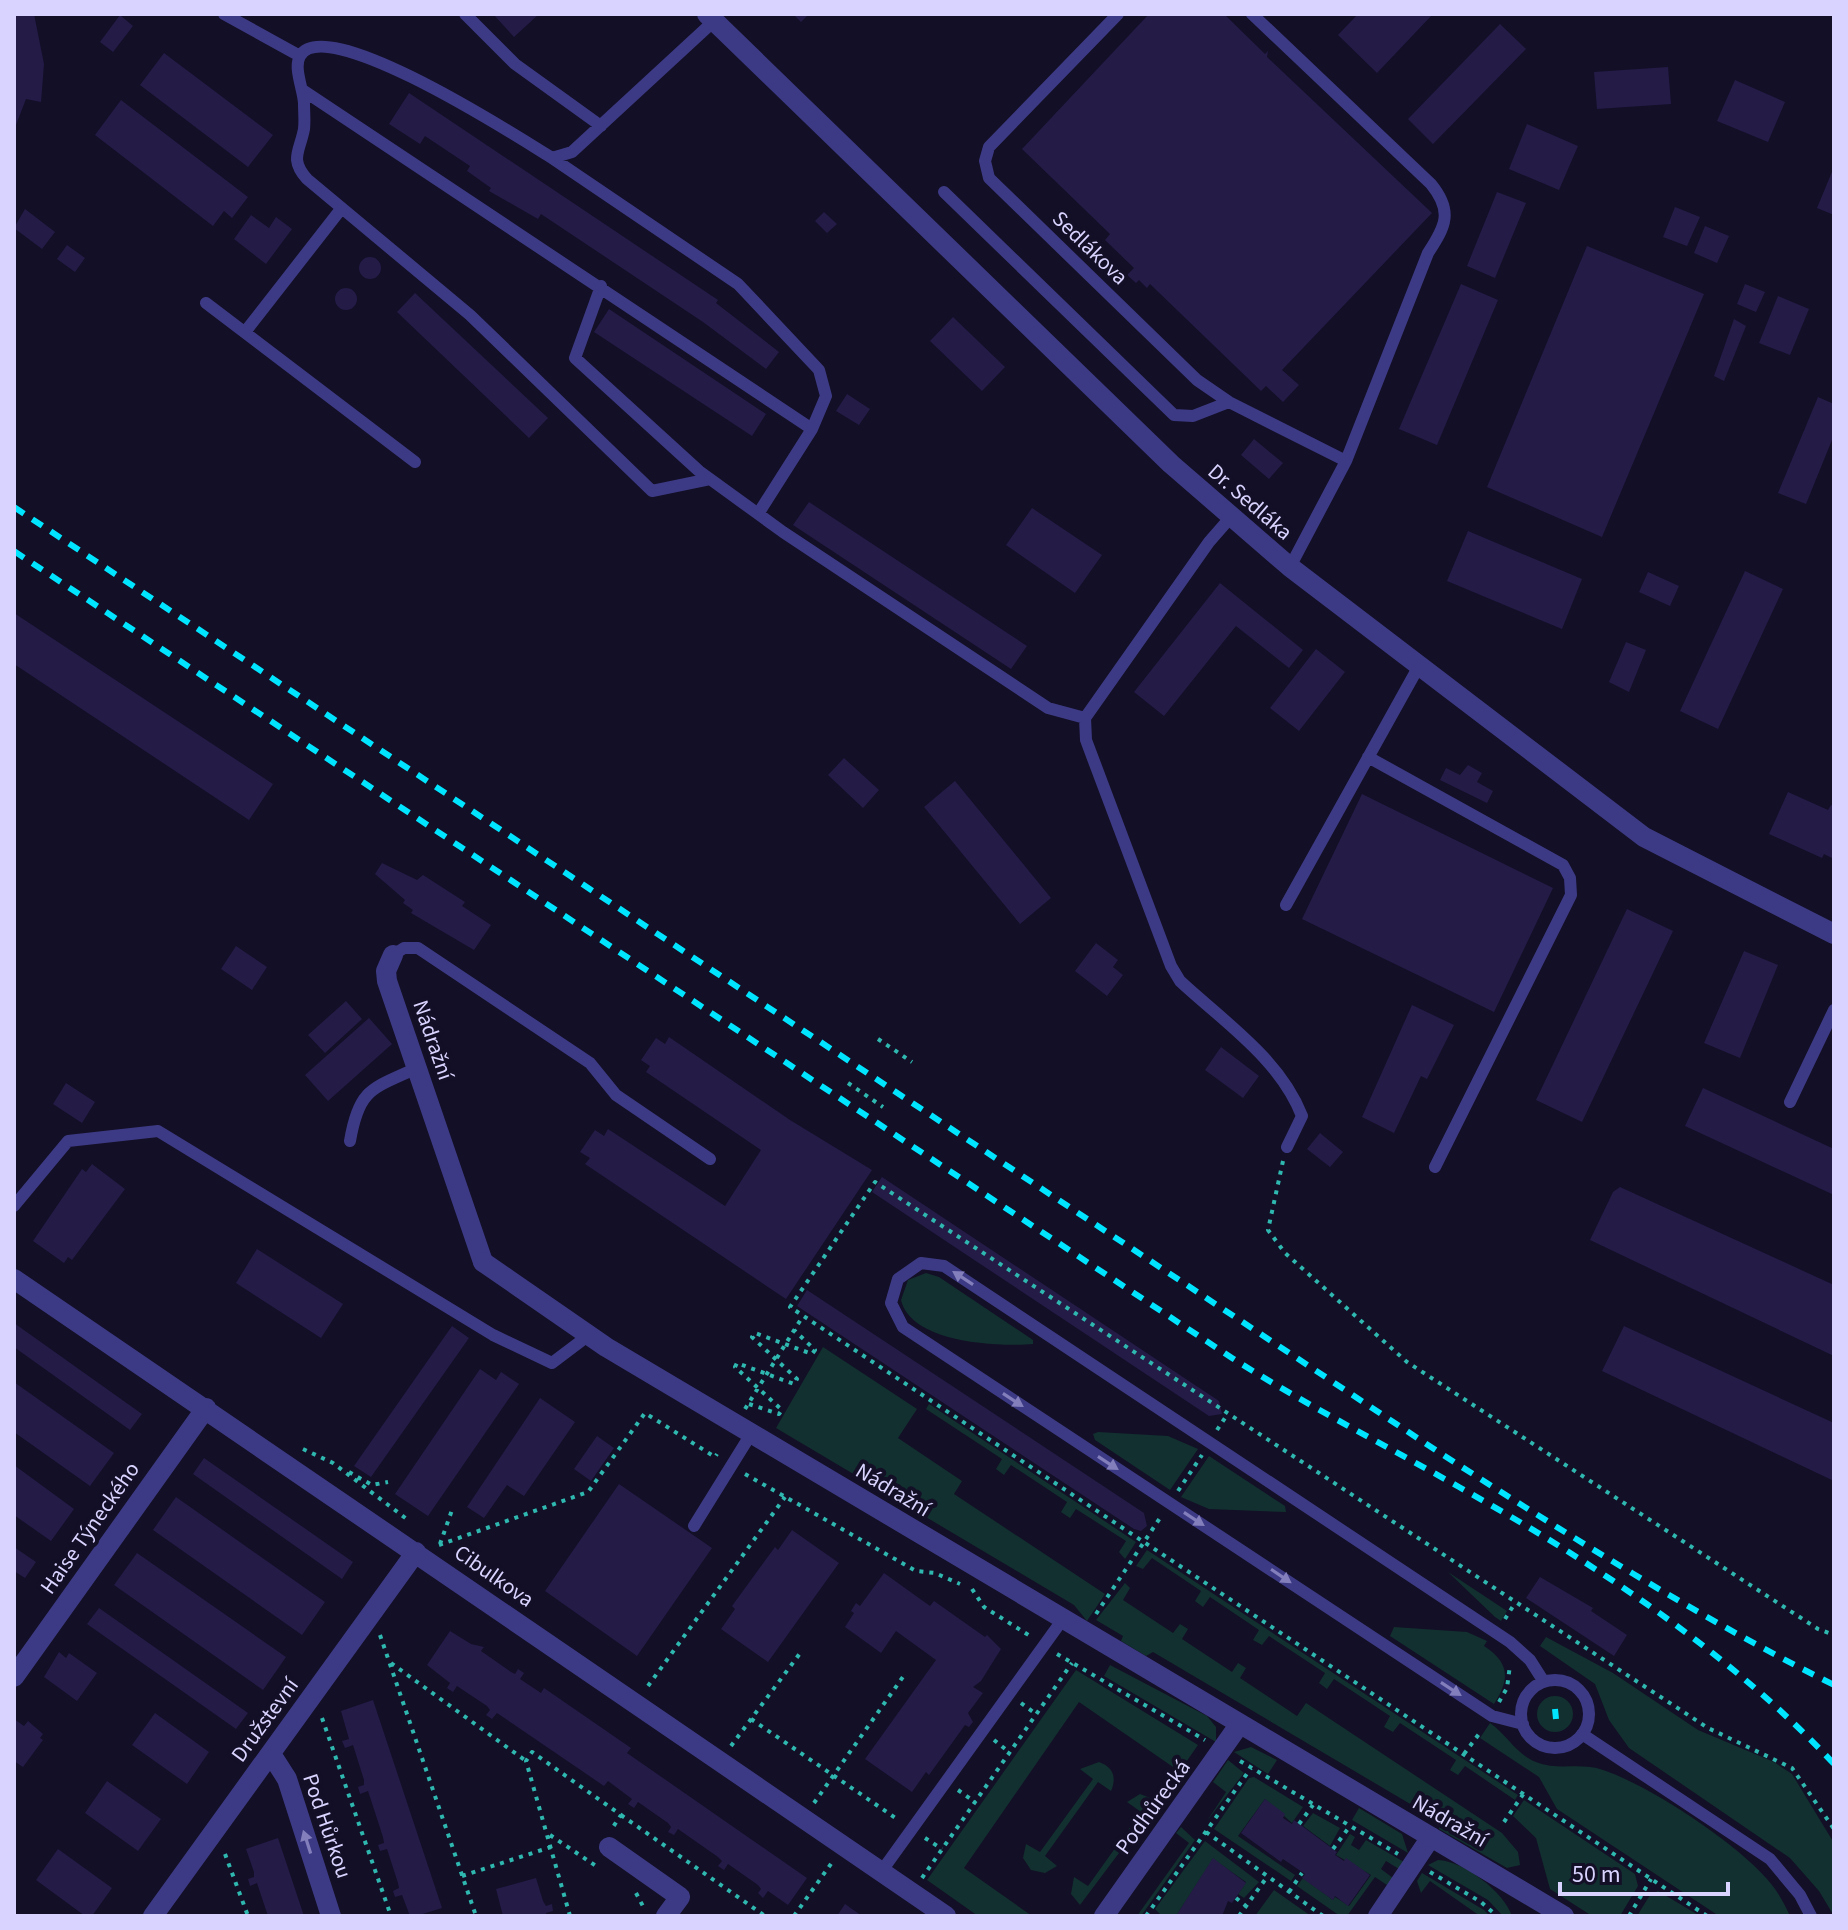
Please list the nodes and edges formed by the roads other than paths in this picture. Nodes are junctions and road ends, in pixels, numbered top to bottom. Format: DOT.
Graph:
graph roads {
  1 [pos="224,14"];
  2 [pos="465,14"];
  3 [pos="1118,14"];
  4 [pos="1252,14"];
  5 [pos="711,18"];
  6 [pos="300,56"];
  7 [pos="304,91"];
  8 [pos="601,126"];
  9 [pos="552,158"];
  10 [pos="944,192"];
  11 [pos="341,209"];
  12 [pos="601,286"];
  13 [pos="206,303"];
  14 [pos="245,332"];
  15 [pos="1229,402"];
  16 [pos="812,429"];
  17 [pos="1346,461"];
  18 [pos="415,462"];
  19 [pos="710,479"];
  20 [pos="758,514"];
  21 [pos="1230,518"];
  22 [pos="1290,567"];
  23 [pos="1419,666"];
  24 [pos="1085,718"];
  25 [pos="1368,757"];
  26 [pos="1286,905"];
  27 [pos="1834,934"];
  28 [pos="393,955"];
  29 [pos="1834,1010"];
  30 [pos="417,1068"];
  31 [pos="1790,1102"];
  32 [pos="350,1141"];
  33 [pos="1287,1147"];
  34 [pos="710,1159"];
  35 [pos="1435,1167"];
  36 [pos="14,1206"];
  37 [pos="14,1279"];
  38 [pos="589,1335"];
  39 [pos="206,1408"];
  40 [pos="743,1429"];
  41 [pos="694,1526"];
  42 [pos="416,1552"];
  43 [pos="1063,1619"];
  44 [pos="14,1677"];
  45 [pos="1544,1682"];
  46 [pos="1523,1724"];
  47 [pos="1239,1725"];
  48 [pos="1582,1734"];
  49 [pos="271,1754"];
  50 [pos="1431,1837"];
  51 [pos="609,1847"];
  52 [pos="881,1872"];
  53 [pos="1558,1914"];
  54 [pos="153,1916"];
  55 [pos="331,1916"];
  56 [pos="666,1916"];
  57 [pos="946,1916"];
  58 [pos="1104,1916"];
  59 [pos="1378,1916"];
  60 [pos="1811,1916"];
  1 -- 6 [label="lane"];
  2 -- 8 [label="lane"];
  3 -- 15 [label="lane, Sedlákova"];
  4 -- 17 [label="lane"];
  5 -- 8 [label="lane"];
  5 -- 21 [label="street, Dr. Sedláka"];
  6 -- 7 [label="lane"];
  6 -- 9 [label="lane"];
  7 -- 11 [label="lane"];
  7 -- 12 [label="lane"];
  8 -- 9 [label="lane"];
  9 -- 16 [label="lane"];
  10 -- 15 [label="lane"];
  11 -- 14 [label="lane"];
  11 -- 19 [label="lane"];
  12 -- 16 [label="lane"];
  12 -- 19 [label="lane"];
  13 -- 14 [label="lane"];
  14 -- 18 [label="lane"];
  15 -- 17 [label="lane, Sedlákova"];
  16 -- 20 [label="lane"];
  17 -- 22 [label="lane"];
  19 -- 20 [label="lane"];
  20 -- 24 [label="lane"];
  21 -- 22 [label="street, Dr. Sedláka"];
  21 -- 24 [label="lane"];
  22 -- 23 [label="street, Dr. Sedláka"];
  23 -- 25 [label="lane"];
  23 -- 27 [label="street, Dr. Sedláka"];
  24 -- 33 [label="lane"];
  25 -- 26 [label="lane"];
  25 -- 35 [label="lane"];
  28 -- 30 [label="street, Nádražní"];
  28 -- 34 [label="lane"];
  29 -- 31 [label="lane"];
  30 -- 32 [label="lane"];
  30 -- 38 [label="street, Nádražní"];
  36 -- 38 [label="lane"];
  37 -- 39 [label="street, Cibulkova"];
  38 -- 40 [label="street, Nádražní"];
  39 -- 42 [label="street, Cibulkova"];
  39 -- 44 [label="street, Haise Týneckého"];
  40 -- 41 [label="lane"];
  40 -- 43 [label="street, Nádražní"];
  42 -- 49 [label="street, Družstevní"];
  42 -- 52 [label="street, Cibulkova"];
  43 -- 47 [label="street, Nádražní"];
  43 -- 52 [label="lane"];
  45 -- 46 [label="lane"];
  45 -- 46 [label="lane, one-way"];
  45 -- 48 [label="lane"];
  46 -- 48 [label="lane"];
  47 -- 50 [label="street, Nádražní"];
  47 -- 58 [label="street, Podhůrecká"];
  48 -- 60 [label="lane"];
  49 -- 54 [label="street, Družstevní"];
  55 -- 49 [label="street, Pod Hůrkou, one-way"];
  50 -- 53 [label="street, Nádražní"];
  50 -- 59 [label="street"];
  51 -- 56 [label="street"];
  52 -- 57 [label="street, Cibulkova"];
}
